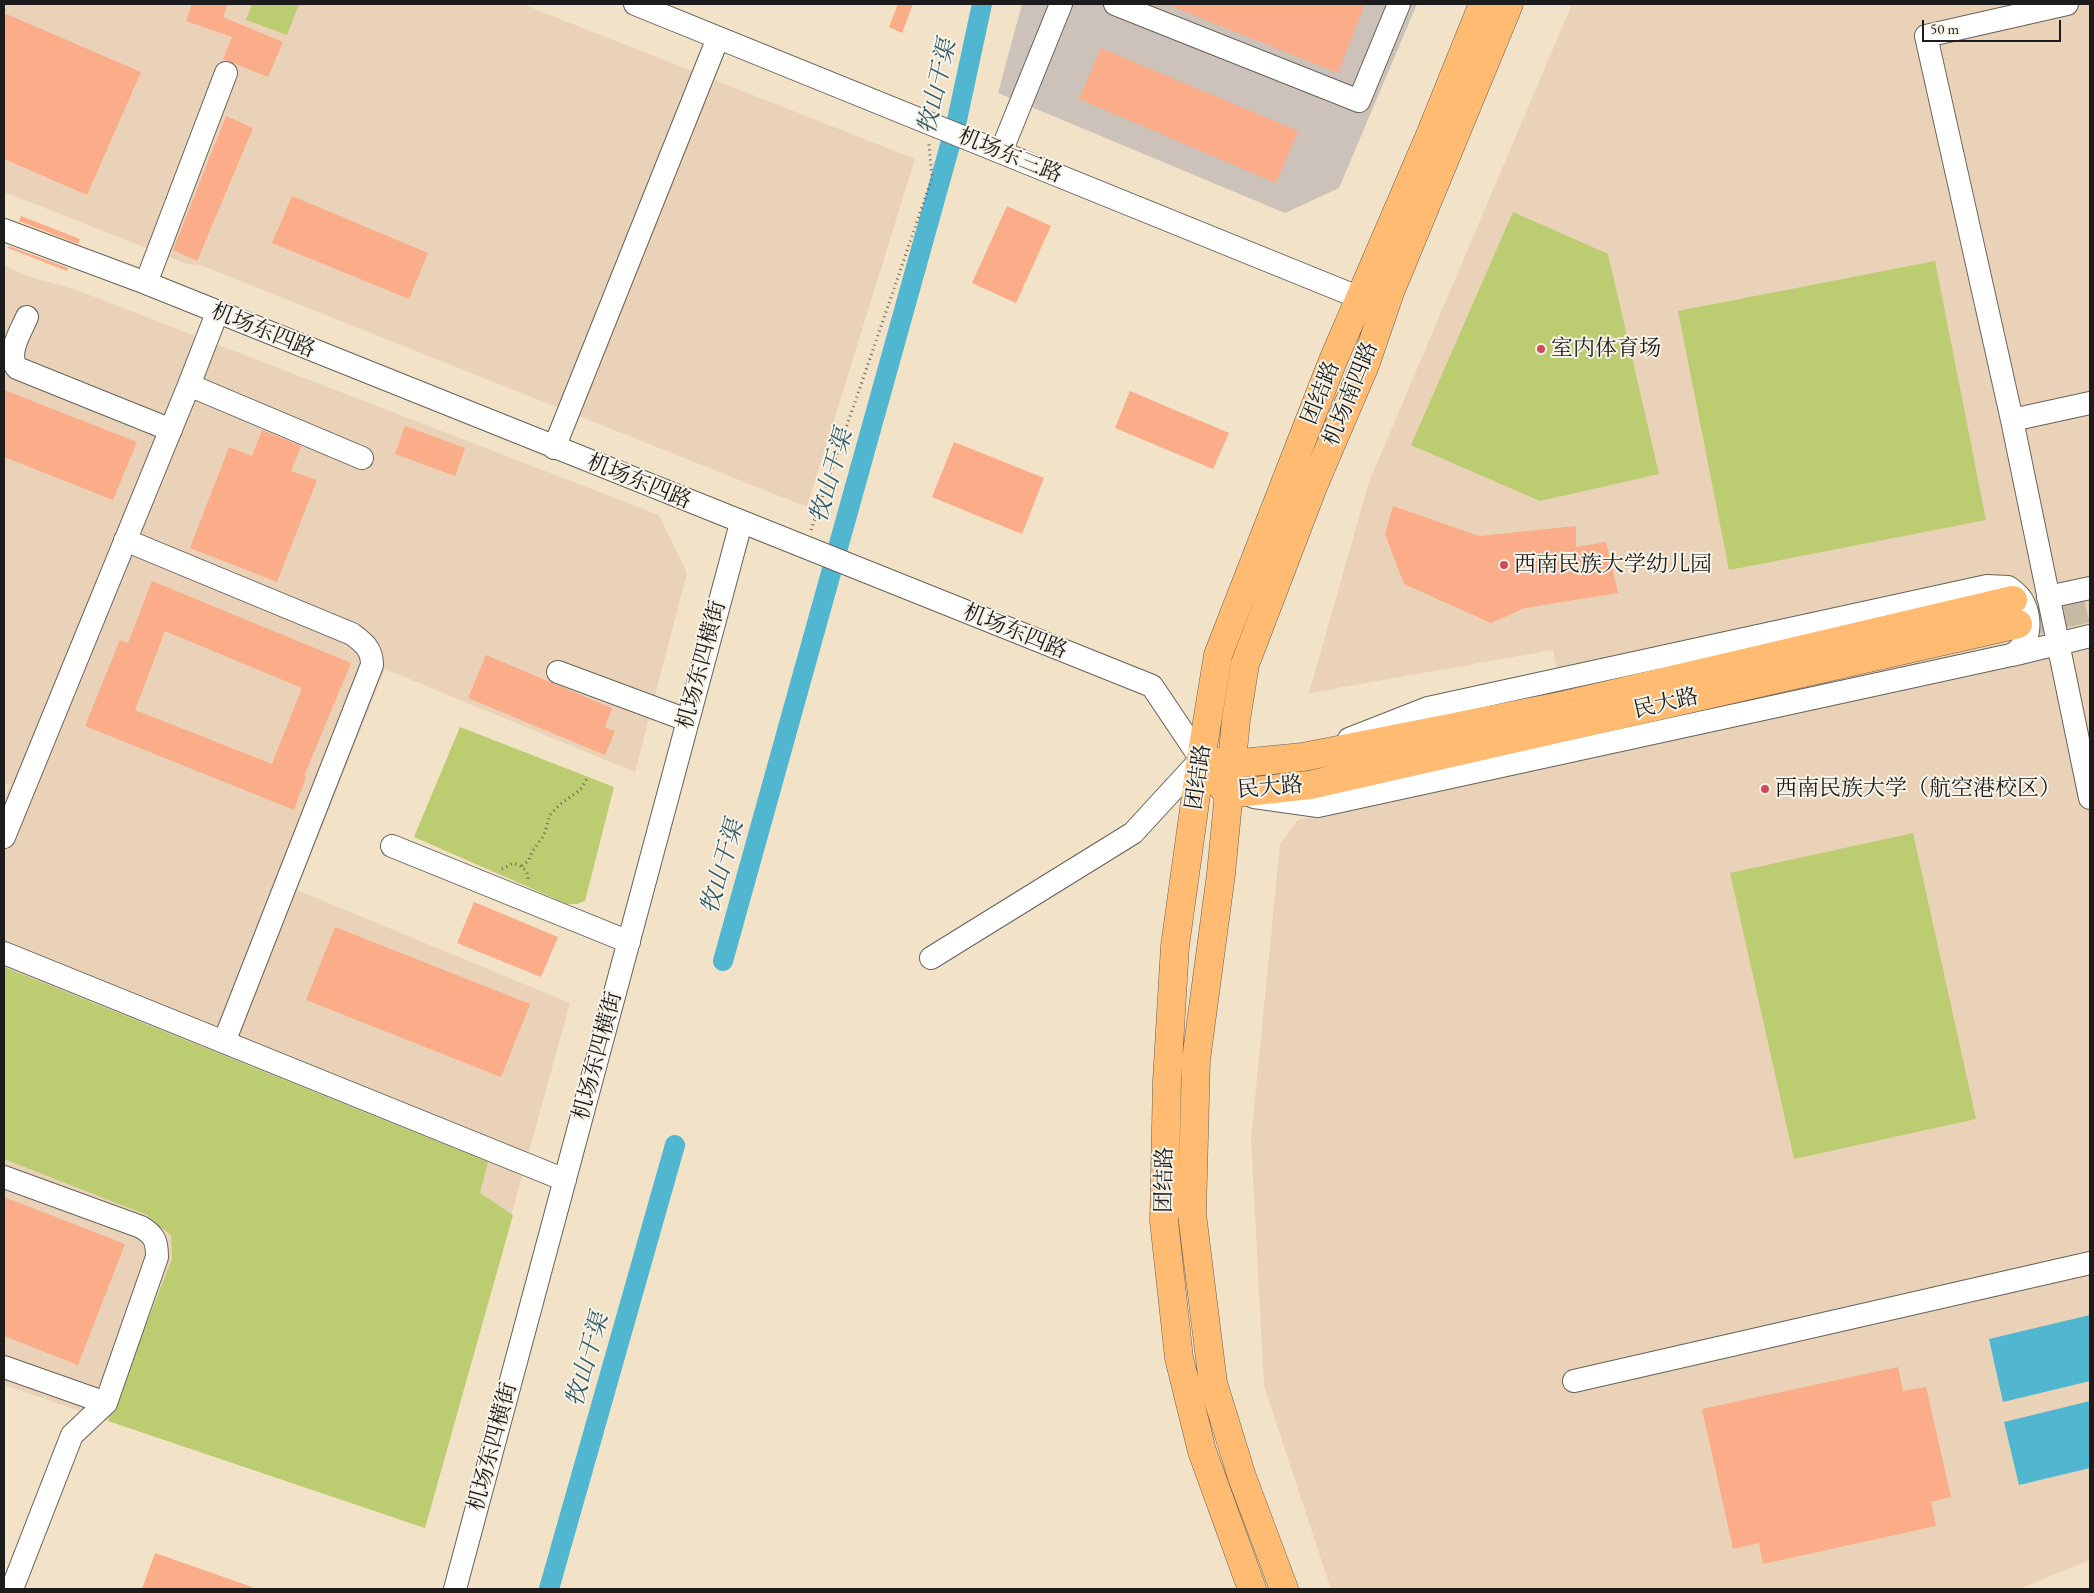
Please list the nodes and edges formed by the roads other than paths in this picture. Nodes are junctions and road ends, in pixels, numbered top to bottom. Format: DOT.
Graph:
graph roads {
  1 [pos="635,4"];
  2 [pos="1061,4"];
  3 [pos="1115,4"];
  4 [pos="1399,4"];
  5 [pos="1483,4"];
  6 [pos="1508,4"];
  7 [pos="2067,4"];
  8 [pos="718,38"];
  9 [pos="226,73"];
  10 [pos="1002,152"];
  11 [pos="4,230"];
  12 [pos="146,283"];
  13 [pos="1372,303"];
  14 [pos="217,312"];
  15 [pos="27,317"];
  16 [pos="189,385"];
  17 [pos="2090,403"];
  18 [pos="2012,420"];
  19 [pos="171,430"];
  20 [pos="554,448"];
  21 [pos="362,458"];
  22 [pos="741,523"];
  23 [pos="125,540"];
  24 [pos="2044,573"];
  25 [pos="1988,586"];
  26 [pos="2090,588"];
  27 [pos="2048,597"];
  28 [pos="2090,636"];
  29 [pos="2058,644"];
  30 [pos="2011,655"];
  31 [pos="558,672"];
  32 [pos="687,720"];
  33 [pos="1303,757"];
  34 [pos="1201,758"];
  35 [pos="1231,764"];
  36 [pos="1228,794"];
  37 [pos="2090,798"];
  38 [pos="4,837"];
  39 [pos="392,846"];
  40 [pos="628,942"];
  41 [pos="4,953"];
  42 [pos="930,958"];
  43 [pos="224,1042"];
  44 [pos="4,1177"];
  45 [pos="565,1180"];
  46 [pos="2090,1263"];
  47 [pos="4,1367"];
  48 [pos="1574,1381"];
  49 [pos="106,1402"];
  50 [pos="12,1589"];
  51 [pos="456,1589"];
  52 [pos="1252,1589"];
  53 [pos="1284,1589"];
  1 -- 8 [label="street, 机场东三路"];
  2 -- 10 [label="street"];
  3 -- 4 [label="street"];
  5 -- 13 [label="main road, 团结路"];
  6 -- 13 [label="main road, 机场南四路"];
  7 -- 18 [label="street"];
  8 -- 10 [label="street, 机场东三路"];
  8 -- 20 [label="street"];
  9 -- 12 [label="street"];
  10 -- 13 [label="street, 机场东三路"];
  11 -- 12 [label="street, 机场东四路"];
  12 -- 14 [label="street, 机场东四路"];
  13 -- 34 [label="main road, 团结路"];
  13 -- 35 [label="main road, 机场南四路"];
  14 -- 16 [label="street"];
  14 -- 20 [label="street, 机场东四路"];
  15 -- 19 [label="street"];
  16 -- 19 [label="street"];
  16 -- 21 [label="street"];
  17 -- 18 [label="street"];
  18 -- 24 [label="street"];
  19 -- 23 [label="street"];
  20 -- 22 [label="street, 机场东四路"];
  22 -- 32 [label="street, 机场东四横街"];
  22 -- 34 [label="street, 机场东四路"];
  23 -- 38 [label="street"];
  23 -- 43 [label="street"];
  24 -- 25 [label="street"];
  24 -- 27 [label="street"];
  25 -- 30 [label="street"];
  25 -- 33 [label="street"];
  26 -- 27 [label="street"];
  27 -- 29 [label="street"];
  28 -- 29 [label="street"];
  29 -- 30 [label="street"];
  29 -- 37 [label="street"];
  30 -- 36 [label="street"];
  31 -- 32 [label="street"];
  32 -- 40 [label="street, 机场东四横街"];
  33 -- 35 [label="main road, 民大路"];
  33 -- 36 [label="main road, 民大路"];
  34 -- 35 [label="main road, 民大路"];
  34 -- 36 [label="main road, 民大路"];
  34 -- 42 [label="street"];
  34 -- 52 [label="main road, 团结路"];
  35 -- 36 [label="main road, 机场南四路"];
  36 -- 53 [label="main road, 团结路"];
  39 -- 40 [label="street"];
  40 -- 45 [label="street, 机场东四横街"];
  41 -- 43 [label="street"];
  43 -- 45 [label="street"];
  44 -- 49 [label="street"];
  45 -- 51 [label="street, 机场东四横街"];
  46 -- 48 [label="street"];
  47 -- 49 [label="street"];
  49 -- 50 [label="street"];
}
